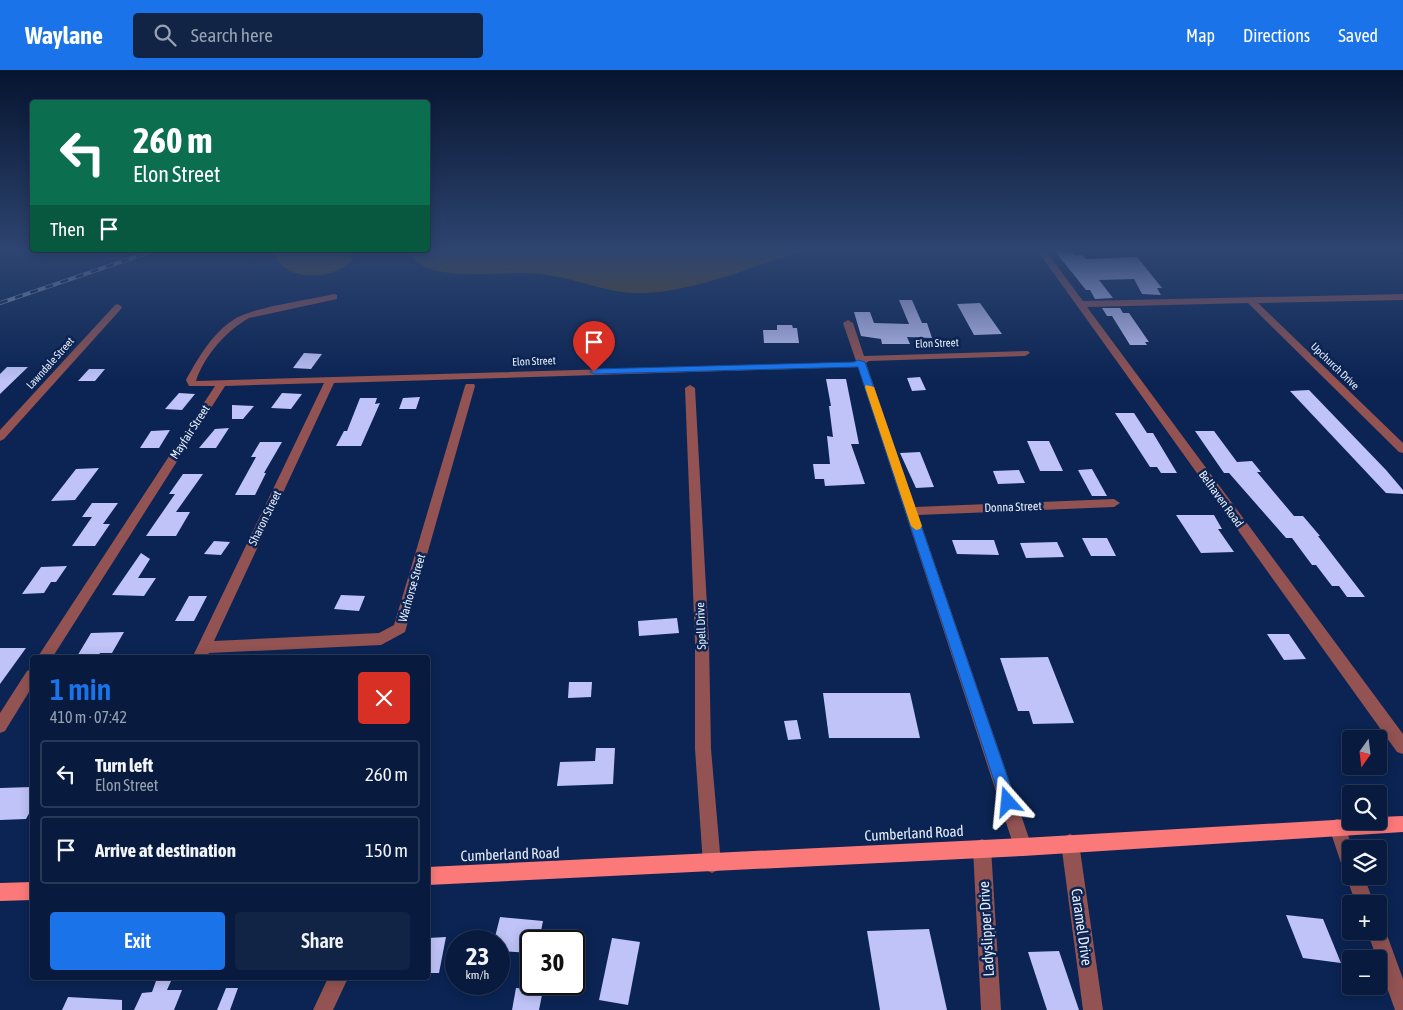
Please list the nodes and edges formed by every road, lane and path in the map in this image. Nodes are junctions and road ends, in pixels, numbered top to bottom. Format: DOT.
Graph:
graph roads {
  1 [pos="1073,294"];
  2 [pos="334,296"];
  3 [pos="1403,298"];
  4 [pos="1250,300"];
  5 [pos="1081,304"];
  6 [pos="118,307"];
  7 [pos="848,323"];
  8 [pos="1025,353"];
  9 [pos="861,362"];
  10 [pos="331,379"];
  11 [pos="222,383"];
  12 [pos="470,386"];
  13 [pos="690,388"];
  14 [pos="0,437"];
  15 [pos="1403,449"];
  16 [pos="1114,503"];
  17 [pos="912,511"];
  18 [pos="202,652"];
  19 [pos="46,655"];
  20 [pos="30,678"];
  21 [pos="0,726"];
  22 [pos="1403,747"];
  23 [pos="1403,824"];
  24 [pos="1337,827"];
  25 [pos="1342,841"];
  26 [pos="1070,843"];
  27 [pos="982,848"];
  28 [pos="1023,848"];
  29 [pos="712,864"];
  30 [pos="430,876"];
  31 [pos="30,891"];
  32 [pos="1,892"];
  33 [pos="1379,940"];
  34 [pos="337,980"];
  35 [pos="1403,1006"];
  36 [pos="323,1010"];
  37 [pos="991,1010"];
  38 [pos="1093,1010"];
  1 -- 5 [label="street, Belhaven Road"];
  2 -- 11 [label="street"];
  3 -- 4 [label="street"];
  4 -- 5 [label="street"];
  4 -- 15 [label="street, Upchurch Drive"];
  5 -- 22 [label="street, Belhaven Road"];
  6 -- 14 [label="street, Lawndale Street"];
  7 -- 9 [label="street"];
  8 -- 9 [label="street, Elon Street"];
  9 -- 10 [label="street, Elon Street"];
  9 -- 17 [label="street"];
  10 -- 11 [label="street, Elon Street"];
  10 -- 18 [label="street, Sharon Street"];
  11 -- 19 [label="street, Mayfair Street"];
  12 -- 18 [label="street, Warhorse Street"];
  13 -- 29 [label="street, Spell Drive"];
  16 -- 17 [label="street, Donna Street"];
  17 -- 28 [label="street"];
  20 -- 21 [label="street"];
  23 -- 24 [label="main road, Cumberland Road"];
  24 -- 25 [label="street"];
  24 -- 26 [label="main road, Cumberland Road"];
  26 -- 28 [label="main road, Cumberland Road"];
  26 -- 38 [label="street, Caramel Drive"];
  27 -- 28 [label="main road, Cumberland Road"];
  27 -- 29 [label="main road, Cumberland Road"];
  27 -- 37 [label="street, Ladyslipper Drive"];
  29 -- 30 [label="main road, Cumberland Road"];
  31 -- 32 [label="main road"];
  33 -- 35 [label="street"];
  34 -- 36 [label="street"];
}
